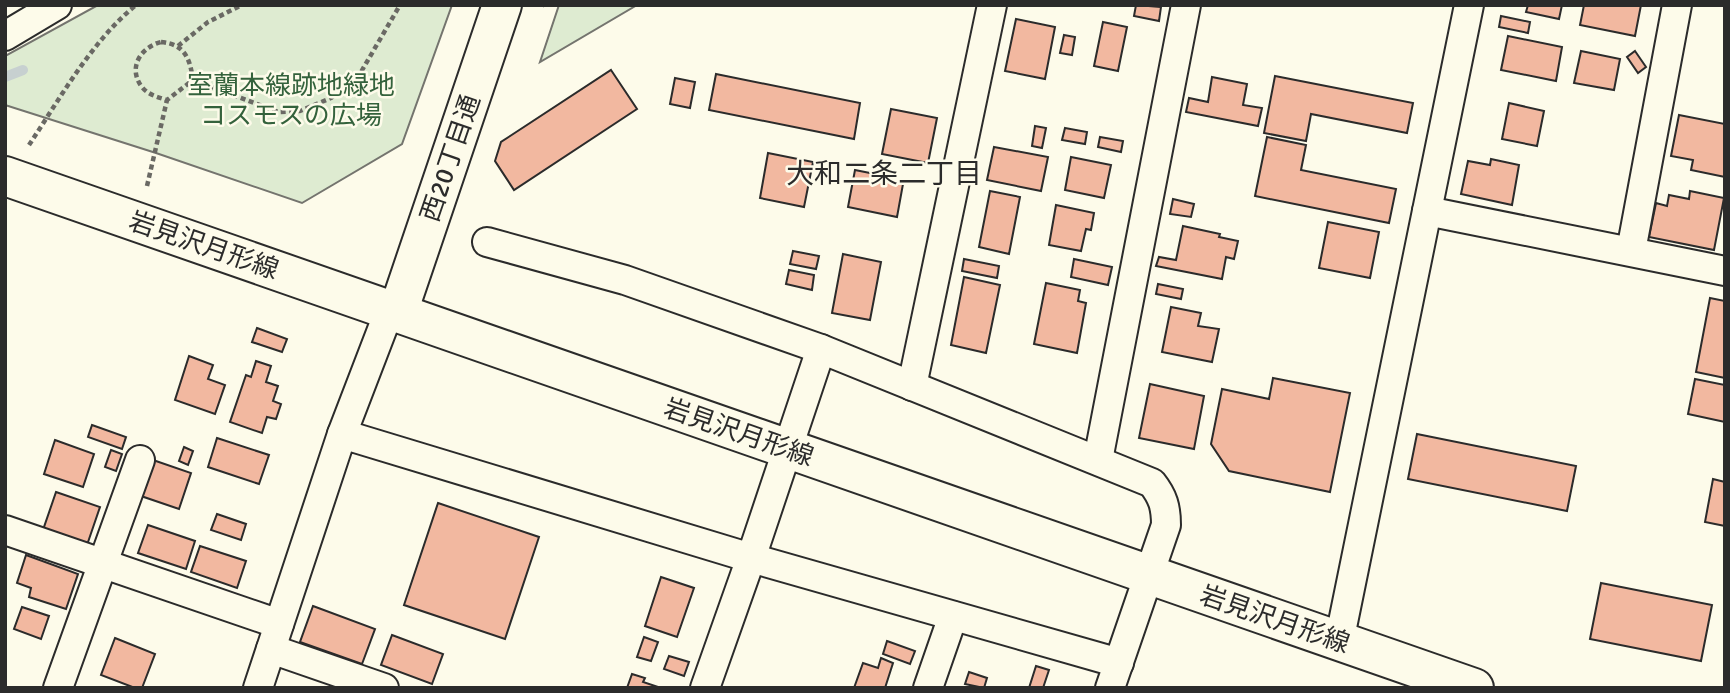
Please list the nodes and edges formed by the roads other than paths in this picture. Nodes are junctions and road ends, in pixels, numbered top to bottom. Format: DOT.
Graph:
graph roads {
  1 [pos="57,5"];
  2 [pos="502,5"];
  3 [pos="992,5"];
  4 [pos="1186,5"];
  5 [pos="1469,5"];
  6 [pos="1677,5"];
  7 [pos="5,36"];
  8 [pos="5,176"];
  9 [pos="1427,211"];
  10 [pos="487,242"];
  11 [pos="1631,251"];
  12 [pos="1725,271"];
  13 [pos="394,310"];
  14 [pos="821,349"];
  15 [pos="912,386"];
  16 [pos="342,435"];
  17 [pos="786,449"];
  18 [pos="141,460"];
  19 [pos="1098,460"];
  20 [pos="5,530"];
  21 [pos="751,558"];
  22 [pos="103,564"];
  23 [pos="1149,575"];
  24 [pos="953,616"];
  25 [pos="275,637"];
  26 [pos="1339,642"];
  27 [pos="1115,675"];
  28 [pos="58,688"];
  29 [pos="258,688"];
  30 [pos="384,688"];
  31 [pos="705,688"];
  32 [pos="928,688"];
  33 [pos="1474,688"];
  1 -- 7 [label="street"];
  2 -- 13 [label="main road, 西20丁目通"];
  3 -- 15 [label="street"];
  4 -- 19 [label="street"];
  5 -- 9 [label="street"];
  6 -- 11 [label="street"];
  8 -- 13 [label="main road, 岩見沢月形線"];
  9 -- 11 [label="street"];
  9 -- 26 [label="street"];
  10 -- 14 [label="street"];
  11 -- 12 [label="street"];
  13 -- 16 [label="street"];
  13 -- 17 [label="main road, 岩見沢月形線"];
  14 -- 15 [label="street"];
  14 -- 17 [label="street"];
  15 -- 19 [label="street"];
  16 -- 21 [label="street"];
  16 -- 25 [label="street"];
  17 -- 21 [label="street"];
  17 -- 23 [label="main road, 岩見沢月形線"];
  18 -- 22 [label="street"];
  19 -- 23 [label="street"];
  20 -- 22 [label="street"];
  21 -- 24 [label="street"];
  21 -- 31 [label="street"];
  22 -- 25 [label="street"];
  22 -- 28 [label="street"];
  23 -- 26 [label="main road, 岩見沢月形線"];
  23 -- 27 [label="street"];
  24 -- 27 [label="street"];
  24 -- 32 [label="street"];
  25 -- 29 [label="street"];
  25 -- 30 [label="street"];
  26 -- 33 [label="main road, 岩見沢月形線"];
}
